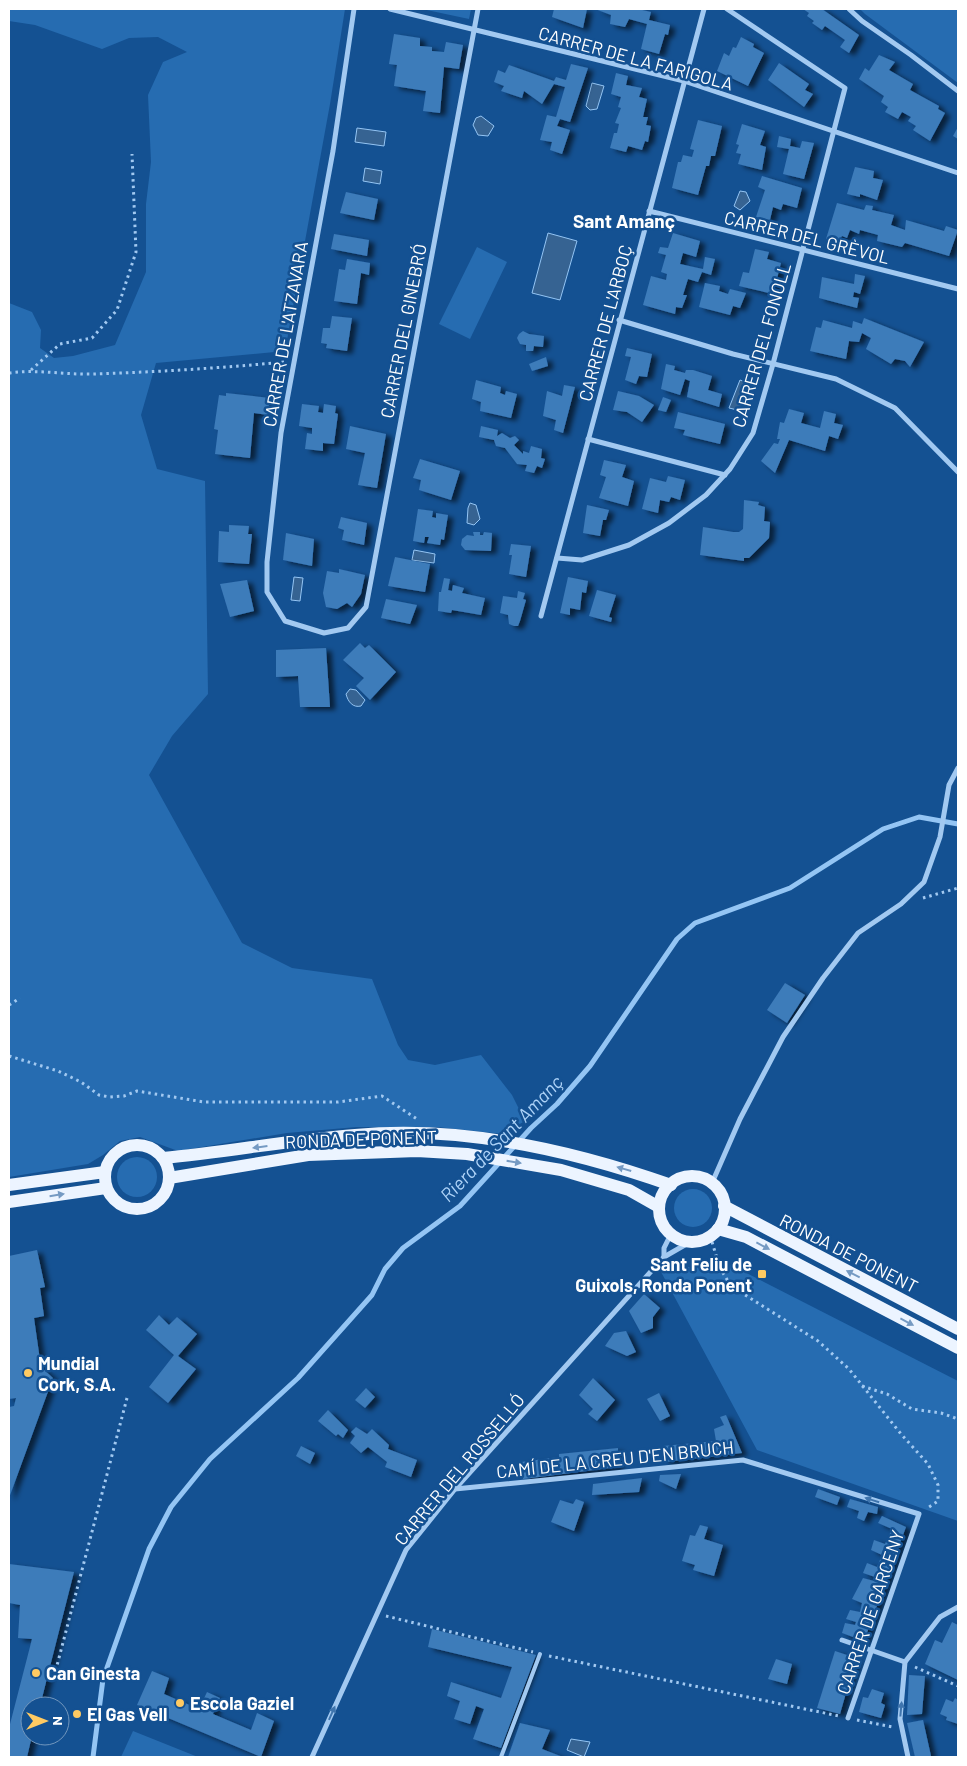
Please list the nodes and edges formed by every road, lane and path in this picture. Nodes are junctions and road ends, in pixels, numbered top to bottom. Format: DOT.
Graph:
graph roads {
  1 [pos="354,9"];
  2 [pos="390,9"];
  3 [pos="478,9"];
  4 [pos="704,9"];
  5 [pos="728,9"];
  6 [pos="849,9"];
  7 [pos="473,29"];
  8 [pos="684,81"];
  9 [pos="958,91"];
  10 [pos="834,132"];
  11 [pos="132,154"];
  12 [pos="958,173"];
  13 [pos="649,211"];
  14 [pos="802,251"];
  15 [pos="958,289"];
  16 [pos="619,320"];
  17 [pos="294,361"];
  18 [pos="773,364"];
  19 [pos="30,370"];
  20 [pos="9,374"];
  21 [pos="588,439"];
  22 [pos="958,472"];
  23 [pos="725,475"];
  24 [pos="557,558"];
  25 [pos="541,616"];
  26 [pos="324,633"];
  27 [pos="958,768"];
  28 [pos="958,888"];
  29 [pos="901,904"];
  30 [pos="20,998"];
  31 [pos="9,1005"];
  32 [pos="9,1056"];
  33 [pos="421,1134"];
  34 [pos="163,1158"];
  35 [pos="105,1172"];
  36 [pos="169,1178"];
  37 [pos="712,1183"];
  38 [pos="670,1184"];
  39 [pos="9,1186"];
  40 [pos="106,1188"];
  41 [pos="9,1202"];
  42 [pos="724,1206"];
  43 [pos="659,1207"];
  44 [pos="714,1233"];
  45 [pos="671,1234"];
  46 [pos="690,1242"];
  47 [pos="664,1257"];
  48 [pos="958,1329"];
  49 [pos="958,1348"];
  50 [pos="862,1386"];
  51 [pos="127,1398"];
  52 [pos="958,1419"];
  53 [pos="455,1489"];
  54 [pos="919,1514"];
  55 [pos="958,1607"];
  56 [pos="376,1614"];
  57 [pos="842,1640"];
  58 [pos="871,1650"];
  59 [pos="540,1654"];
  60 [pos="905,1662"];
  61 [pos="54,1678"];
  62 [pos="958,1686"];
  63 [pos="848,1718"];
  64 [pos="902,1729"];
  65 [pos="312,1757"];
  66 [pos="501,1757"];
  67 [pos="908,1757"];
  1 -- 17 [label="street, CARRER DE L'ATZAVARA"];
  2 -- 7 [label="street, CARRER DE LA FARIGOLA"];
  3 -- 7 [label="street, CARRER DEL GINEBRÓ"];
  4 -- 8 [label="street, CARRER DE L'ARBOÇ"];
  5 -- 10 [label="street, CARRER DEL FONOLL"];
  6 -- 9 [label="street"];
  7 -- 8 [label="street, CARRER DE LA FARIGOLA"];
  7 -- 26 [label="street, CARRER DEL GINEBRÓ"];
  8 -- 10 [label="street, CARRER DE LA FARIGOLA"];
  8 -- 13 [label="street, CARRER DE L'ARBOÇ"];
  10 -- 12 [label="street, CARRER DE LA FARIGOLA"];
  10 -- 14 [label="street, CARRER DEL FONOLL"];
  11 -- 19 [label="path"];
  13 -- 14 [label="street, CARRER DEL GRÈVOL"];
  13 -- 16 [label="street, CARRER DE L'ARBOÇ"];
  14 -- 15 [label="street, CARRER DEL GRÈVOL"];
  14 -- 18 [label="street, CARRER DEL FONOLL"];
  16 -- 18 [label="street"];
  16 -- 21 [label="street, CARRER DE L'ARBOÇ"];
  17 -- 19 [label="path"];
  17 -- 26 [label="street, CARRER DE L'ATZAVARA"];
  18 -- 22 [label="street"];
  18 -- 23 [label="street, CARRER DEL FONOLL"];
  19 -- 20 [label="path"];
  21 -- 23 [label="street"];
  21 -- 24 [label="street, CARRER DE L'ARBOÇ"];
  23 -- 24 [label="street, CARRER DEL FONOLL"];
  24 -- 25 [label="street, CARRER DE L'ARBOÇ"];
  27 -- 29 [label="street"];
  28 -- 29 [label="path"];
  29 -- 37 [label="street"];
  30 -- 31 [label="path"];
  32 -- 33 [label="path"];
  33 -- 34 [label="main road, one-way"];
  38 -- 33 [label="main road, one-way"];
  34 -- 35 [label="main road"];
  34 -- 36 [label="main road"];
  35 -- 39 [label="main road"];
  35 -- 40 [label="main road"];
  36 -- 40 [label="main road"];
  36 -- 43 [label="main road, RONDA DE PONENT, one-way"];
  37 -- 38 [label="main road"];
  37 -- 42 [label="main road"];
  38 -- 43 [label="main road"];
  41 -- 40 [label="main road, one-way"];
  42 -- 44 [label="main road"];
  48 -- 42 [label="main road, RONDA DE PONENT, one-way"];
  43 -- 45 [label="main road"];
  44 -- 46 [label="main road"];
  44 -- 49 [label="main road, one-way"];
  44 -- 50 [label="path"];
  45 -- 46 [label="main road"];
  45 -- 47 [label="street, CARRER DEL ROSSELLÓ"];
  46 -- 47 [label="street, CARRER DEL ROSSELLÓ"];
  47 -- 53 [label="street, CARRER DEL ROSSELLÓ"];
  50 -- 52 [label="path"];
  50 -- 54 [label="path"];
  51 -- 61 [label="path"];
  54 -- 53 [label="street, CAMÍ DE LA CREU D'EN BRUCH, one-way"];
  53 -- 56 [label="street, CARRER DEL ROSSELLÓ"];
  54 -- 58 [label="street, CARRER DE GARCENY"];
  55 -- 60 [label="street"];
  56 -- 59 [label="path"];
  65 -- 56 [label="street, CARRER DEL ROSSELLÓ, one-way"];
  57 -- 58 [label="street"];
  58 -- 60 [label="street"];
  58 -- 63 [label="street, CARRER DE GARCENY"];
  59 -- 63 [label="path"];
  59 -- 66 [label="lane"];
  60 -- 62 [label="path"];
  64 -- 60 [label="street, one-way"];
  63 -- 64 [label="path"];
  64 -- 67 [label="street"];
}
